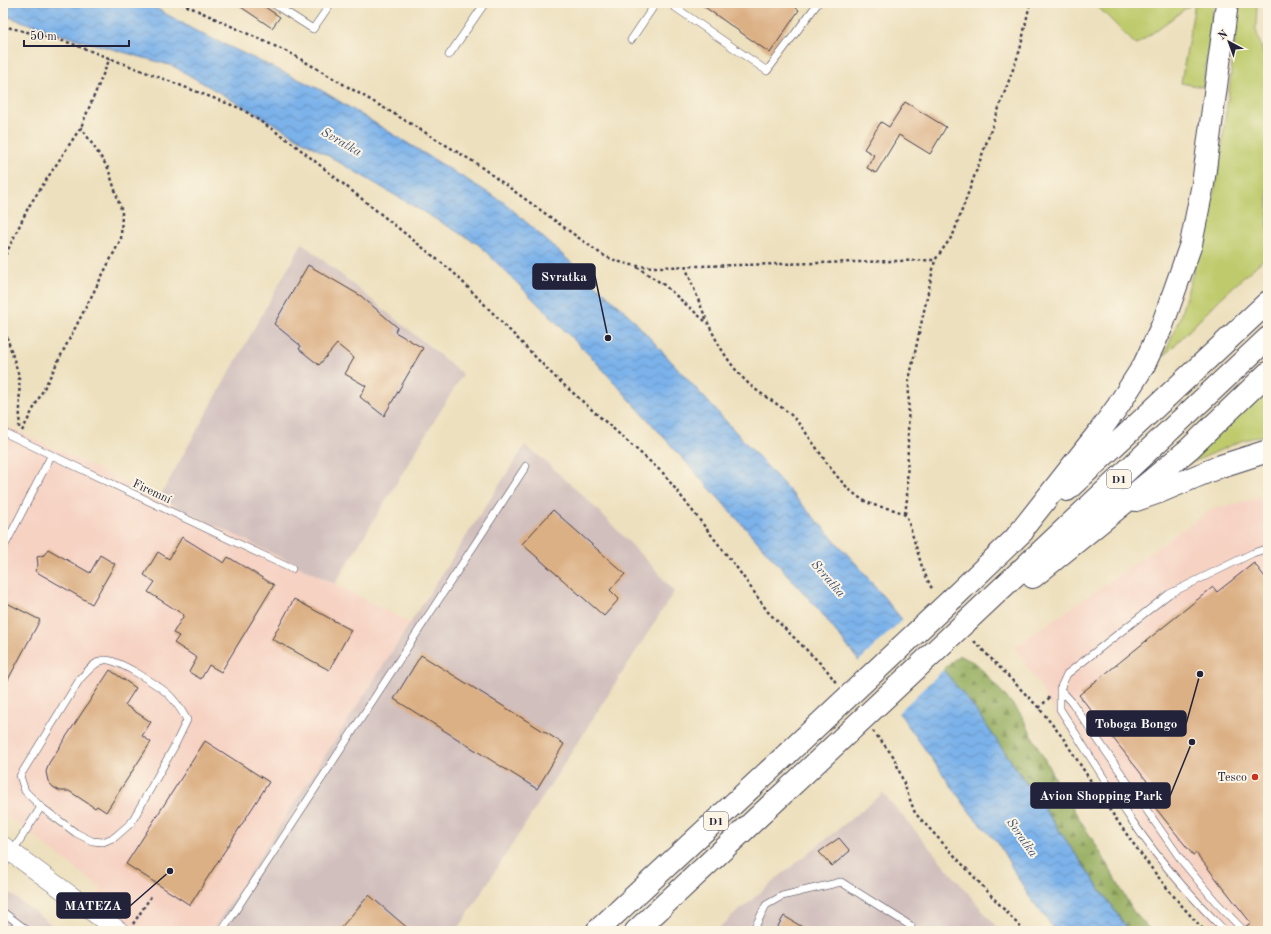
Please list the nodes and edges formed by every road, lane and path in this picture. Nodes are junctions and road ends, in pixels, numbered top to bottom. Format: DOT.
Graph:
graph roads {
  1 [pos="181,3"];
  2 [pos="272,3"];
  3 [pos="331,3"];
  4 [pos="485,3"];
  5 [pos="656,3"];
  6 [pos="669,3"];
  7 [pos="818,3"];
  8 [pos="1030,3"];
  9 [pos="1227,3"];
  10 [pos="3,26"];
  11 [pos="631,40"];
  12 [pos="448,55"];
  13 [pos="110,58"];
  14 [pos="81,127"];
  15 [pos="3,260"];
  16 [pos="935,260"];
  17 [pos="685,266"];
  18 [pos="636,267"];
  19 [pos="1268,302"];
  20 [pos="707,322"];
  21 [pos="3,333"];
  22 [pos="1268,338"];
  23 [pos="1268,373"];
  24 [pos="3,432"];
  25 [pos="18,439"];
  26 [pos="1268,451"];
  27 [pos="51,456"];
  28 [pos="526,466"];
  29 [pos="1123,504"];
  30 [pos="905,514"];
  31 [pos="1013,541"];
  32 [pos="1268,548"];
  33 [pos="3,549"];
  34 [pos="292,569"];
  35 [pos="943,594"];
  36 [pos="969,619"];
  37 [pos="974,641"];
  38 [pos="839,686"];
  39 [pos="1060,689"];
  40 [pos="871,728"];
  41 [pos="41,807"];
  42 [pos="6,855"];
  43 [pos="152,895"];
  44 [pos="3,912"];
  45 [pos="911,926"];
  46 [pos="125,929"];
  47 [pos="28,931"];
  48 [pos="222,931"];
  49 [pos="597,931"];
  50 [pos="636,931"];
  51 [pos="753,931"];
  52 [pos="1024,931"];
  53 [pos="1205,931"];
  54 [pos="1224,931"];
  55 [pos="1244,931"];
  1 -- 18 [label="path"];
  2 -- 3 [label="lane"];
  4 -- 12 [label="lane"];
  5 -- 11 [label="lane"];
  6 -- 7 [label="lane"];
  8 -- 16 [label="path"];
  9 -- 31 [label="highway"];
  10 -- 13 [label="path"];
  13 -- 14 [label="path"];
  13 -- 38 [label="path"];
  14 -- 15 [label="path"];
  14 -- 25 [label="path"];
  16 -- 17 [label="path"];
  16 -- 30 [label="path"];
  17 -- 18 [label="path"];
  17 -- 20 [label="path"];
  18 -- 20 [label="path"];
  19 -- 31 [label="highway, D1"];
  20 -- 30 [label="path"];
  21 -- 25 [label="path"];
  22 -- 36 [label="highway, D1"];
  23 -- 29 [label="highway"];
  24 -- 25 [label="lane, Firemní"];
  25 -- 27 [label="lane, Firemní"];
  26 -- 29 [label="highway"];
  27 -- 33 [label="lane"];
  27 -- 34 [label="lane, Firemní"];
  28 -- 48 [label="lane"];
  29 -- 36 [label="highway"];
  30 -- 35 [label="path"];
  31 -- 35 [label="highway, D1"];
  32 -- 39 [label="lane"];
  35 -- 49 [label="highway, D1, bridge"];
  36 -- 50 [label="highway, D1, bridge"];
  37 -- 53 [label="path"];
  39 -- 54 [label="lane"];
  39 -- 55 [label="lane"];
  40 -- 52 [label="path"];
  41 -- 41 [label="lane"];
  41 -- 42 [label="lane"];
  42 -- 46 [label="street"];
  43 -- 46 [label="path"];
  44 -- 47 [label="lane"];
  45 -- 51 [label="lane"];
}
